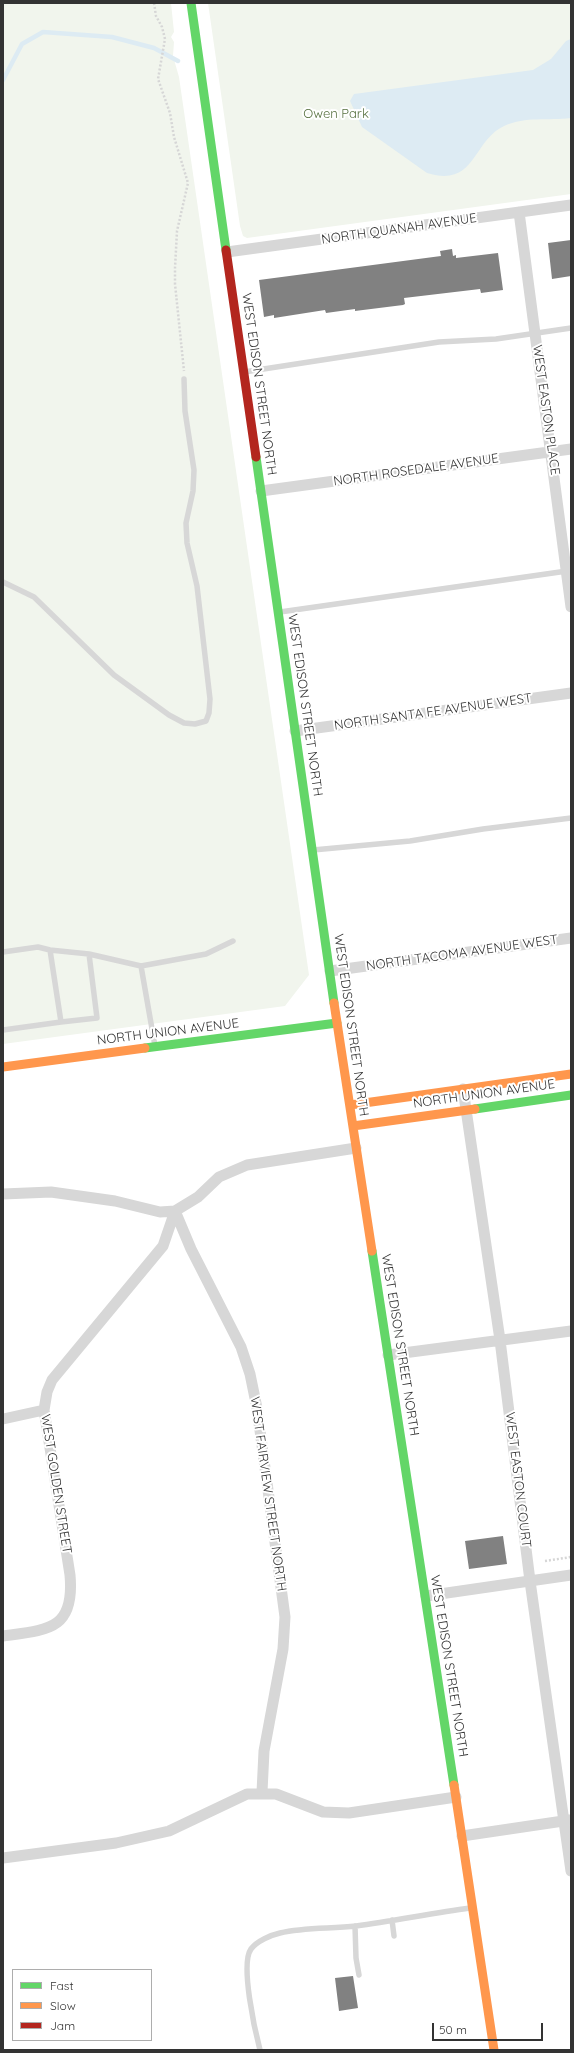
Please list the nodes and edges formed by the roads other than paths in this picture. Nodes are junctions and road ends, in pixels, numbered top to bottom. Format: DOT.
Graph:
graph roads {
  1 [pos="190,3"];
  2 [pos="571,205"];
  3 [pos="519,212"];
  4 [pos="227,252"];
  5 [pos="571,328"];
  6 [pos="535,334"];
  7 [pos="244,372"];
  8 [pos="184,379"];
  9 [pos="571,449"];
  10 [pos="552,452"];
  11 [pos="261,491"];
  12 [pos="569,571"];
  13 [pos="3,582"];
  14 [pos="571,607"];
  15 [pos="278,612"];
  16 [pos="571,693"];
  17 [pos="295,731"];
  18 [pos="571,818"];
  19 [pos="312,850"];
  20 [pos="571,938"];
  21 [pos="233,941"];
  22 [pos="50,950"];
  23 [pos="3,952"];
  24 [pos="89,954"];
  25 [pos="141,966"];
  26 [pos="330,971"];
  27 [pos="61,1022"];
  28 [pos="337,1023"];
  29 [pos="3,1030"];
  30 [pos="155,1046"];
  31 [pos="3,1067"];
  32 [pos="571,1074"];
  33 [pos="463,1089"];
  34 [pos="571,1095"];
  35 [pos="350,1105"];
  36 [pos="466,1111"];
  37 [pos="353,1126"];
  38 [pos="356,1148"];
  39 [pos="3,1194"];
  40 [pos="175,1211"];
  41 [pos="571,1331"];
  42 [pos="500,1340"];
  43 [pos="388,1355"];
  44 [pos="44,1410"];
  45 [pos="3,1419"];
  46 [pos="571,1575"];
  47 [pos="530,1581"];
  48 [pos="426,1596"];
  49 [pos="3,1636"];
  50 [pos="262,1792"];
  51 [pos="456,1797"];
  52 [pos="568,1821"];
  53 [pos="462,1836"];
  54 [pos="3,1858"];
  55 [pos="571,1871"];
  56 [pos="472,1907"];
  57 [pos="392,1920"];
  58 [pos="354,1926"];
  59 [pos="394,1936"];
  60 [pos="359,1975"];
  61 [pos="260,2050"];
  62 [pos="494,2050"];
  1 -- 4 [label="main road, WEST EDISON STREET NORTH"];
  2 -- 3 [label="street, NORTH QUANAH AVENUE"];
  3 -- 4 [label="street, NORTH QUANAH AVENUE"];
  3 -- 6 [label="street, WEST EASTON PLACE"];
  4 -- 7 [label="main road, WEST EDISON STREET NORTH"];
  5 -- 6 [label="lane"];
  6 -- 7 [label="lane"];
  6 -- 10 [label="street, WEST EASTON PLACE"];
  7 -- 11 [label="main road, WEST EDISON STREET NORTH"];
  8 -- 13 [label="lane"];
  9 -- 10 [label="street, NORTH ROSEDALE AVENUE"];
  10 -- 11 [label="street, NORTH ROSEDALE AVENUE"];
  10 -- 12 [label="street, WEST EASTON PLACE"];
  11 -- 15 [label="main road, WEST EDISON STREET NORTH"];
  12 -- 14 [label="street, WEST EASTON PLACE"];
  12 -- 15 [label="lane"];
  15 -- 17 [label="main road, WEST EDISON STREET NORTH"];
  16 -- 17 [label="street, NORTH SANTA FE AVENUE WEST"];
  17 -- 19 [label="main road, WEST EDISON STREET NORTH"];
  18 -- 19 [label="lane"];
  19 -- 26 [label="main road, WEST EDISON STREET NORTH"];
  20 -- 26 [label="street, NORTH TACOMA AVENUE WEST"];
  21 -- 25 [label="lane"];
  22 -- 23 [label="lane"];
  22 -- 24 [label="lane"];
  22 -- 27 [label="lane"];
  24 -- 25 [label="lane"];
  24 -- 27 [label="lane"];
  25 -- 30 [label="lane"];
  26 -- 28 [label="main road, WEST EDISON STREET NORTH"];
  27 -- 29 [label="lane"];
  28 -- 30 [label="main road, NORTH UNION AVENUE"];
  28 -- 35 [label="main road, WEST EDISON STREET NORTH"];
  30 -- 31 [label="main road, NORTH UNION AVENUE"];
  32 -- 33 [label="main road, NORTH UNION AVENUE"];
  33 -- 35 [label="main road, NORTH UNION AVENUE"];
  33 -- 36 [label="street, WEST EASTON COURT"];
  34 -- 36 [label="main road, NORTH UNION AVENUE"];
  35 -- 37 [label="main road, WEST EDISON STREET NORTH"];
  36 -- 37 [label="main road, NORTH UNION AVENUE"];
  36 -- 42 [label="street, WEST EASTON COURT"];
  37 -- 38 [label="main road, WEST EDISON STREET NORTH"];
  38 -- 40 [label="street"];
  38 -- 43 [label="main road, WEST EDISON STREET NORTH"];
  39 -- 40 [label="street"];
  40 -- 44 [label="street, WEST GOLDEN STREET"];
  40 -- 50 [label="street, WEST FAIRVIEW STREET NORTH"];
  41 -- 42 [label="street"];
  42 -- 43 [label="street"];
  42 -- 47 [label="street, WEST EASTON COURT"];
  43 -- 48 [label="main road, WEST EDISON STREET NORTH"];
  44 -- 45 [label="street"];
  44 -- 49 [label="street, WEST GOLDEN STREET"];
  46 -- 47 [label="street"];
  47 -- 48 [label="street"];
  47 -- 52 [label="street, WEST EASTON COURT"];
  48 -- 51 [label="main road, WEST EDISON STREET NORTH"];
  50 -- 51 [label="street"];
  50 -- 54 [label="street"];
  51 -- 53 [label="main road, WEST EDISON STREET NORTH"];
  52 -- 53 [label="street"];
  52 -- 55 [label="street, WEST EASTON COURT"];
  53 -- 56 [label="main road, WEST EDISON STREET NORTH"];
  56 -- 57 [label="lane"];
  56 -- 62 [label="main road, WEST EDISON STREET NORTH"];
  57 -- 58 [label="lane"];
  57 -- 59 [label="lane"];
  58 -- 60 [label="lane"];
  58 -- 61 [label="lane"];
}
